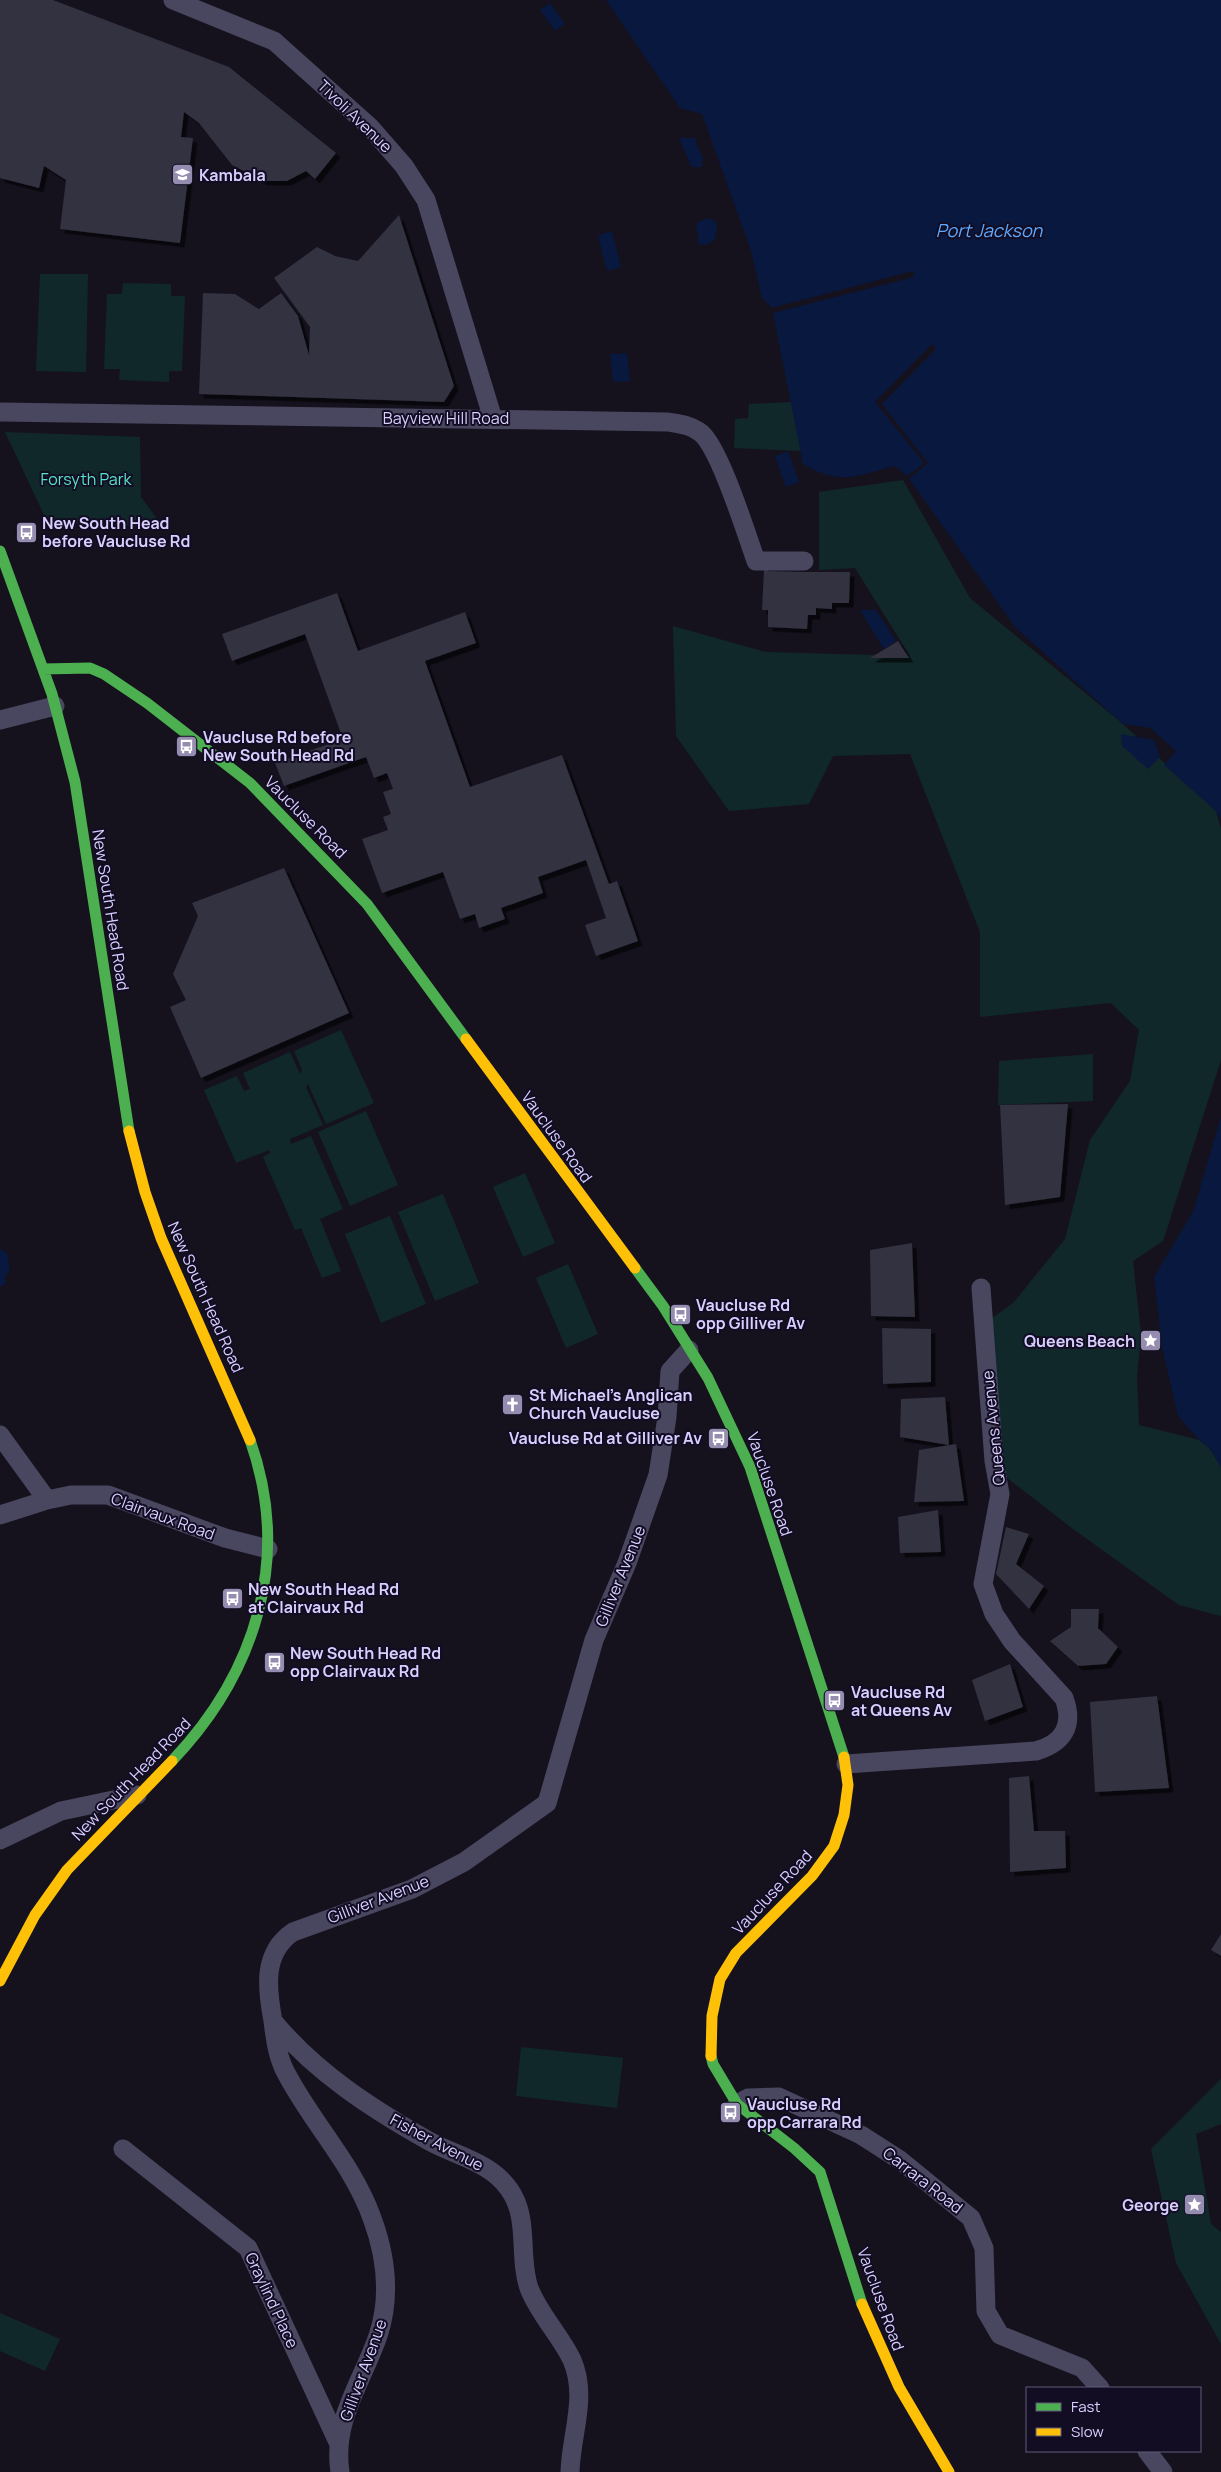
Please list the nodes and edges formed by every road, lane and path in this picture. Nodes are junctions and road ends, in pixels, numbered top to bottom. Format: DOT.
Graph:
graph roads {
  1 [pos="173,0"];
  2 [pos="0,412"];
  3 [pos="493,418"];
  4 [pos="0,551"];
  5 [pos="804,561"];
  6 [pos="43,669"];
  7 [pos="55,706"];
  8 [pos="0,720"];
  9 [pos="981,1288"];
  10 [pos="690,1350"];
  11 [pos="0,1435"];
  12 [pos="47,1500"];
  13 [pos="0,1514"];
  14 [pos="268,1549"];
  15 [pos="846,1764"];
  16 [pos="137,1795"];
  17 [pos="0,1840"];
  18 [pos="0,1981"];
  19 [pos="272,2020"];
  20 [pos="737,2104"];
  21 [pos="123,2149"];
  22 [pos="1099,2387"];
  23 [pos="338,2442"];
  24 [pos="1148,2452"];
  25 [pos="340,2472"];
  26 [pos="570,2472"];
  27 [pos="949,2472"];
  28 [pos="1163,2472"];
  1 -- 3 [label="street, Tivoli Avenue"];
  2 -- 3 [label="street, Bayview Hill Road"];
  3 -- 5 [label="street, Bayview Hill Road"];
  4 -- 6 [label="street, New South Head Road"];
  6 -- 7 [label="street, New South Head Road"];
  6 -- 10 [label="street, Vaucluse Road"];
  7 -- 8 [label="street"];
  7 -- 14 [label="street, New South Head Road"];
  9 -- 15 [label="street, Queens Avenue"];
  10 -- 15 [label="street, Vaucluse Road"];
  10 -- 19 [label="street, Gilliver Avenue"];
  11 -- 12 [label="street"];
  12 -- 13 [label="street, Clairvaux Road"];
  12 -- 14 [label="street, Clairvaux Road"];
  14 -- 16 [label="street, New South Head Road"];
  15 -- 20 [label="street, Vaucluse Road"];
  16 -- 17 [label="street"];
  16 -- 18 [label="street, New South Head Road"];
  19 -- 23 [label="street, Gilliver Avenue"];
  19 -- 26 [label="street, Fisher Avenue"];
  20 -- 22 [label="street, Carrara Road"];
  20 -- 27 [label="street, Vaucluse Road"];
  21 -- 23 [label="street, Graylind Place"];
  23 -- 25 [label="street, Gilliver Avenue"];
  24 -- 28 [label="street"];
}
